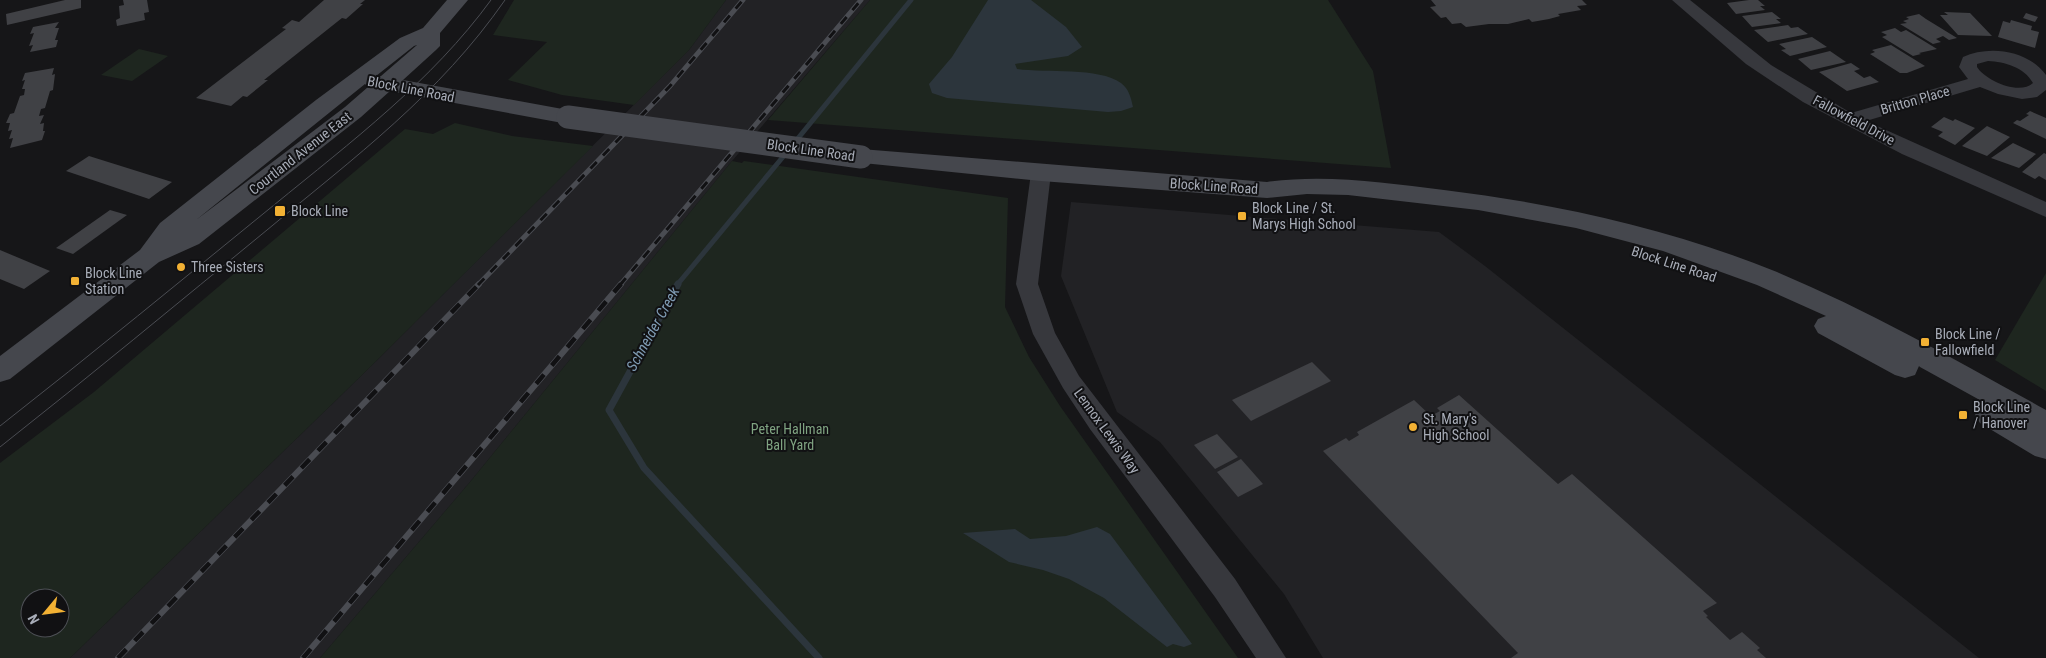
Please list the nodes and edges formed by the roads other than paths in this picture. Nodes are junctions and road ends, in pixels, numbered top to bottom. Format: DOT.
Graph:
graph roads {
  1 [pos="458,0"];
  2 [pos="1680,0"];
  3 [pos="430,32"];
  4 [pos="359,79"];
  5 [pos="1982,81"];
  6 [pos="386,84"];
  7 [pos="1849,120"];
  8 [pos="1041,173"];
  9 [pos="1267,190"];
  10 [pos="2046,210"];
  11 [pos="150,256"];
  12 [pos="0,371"];
  13 [pos="2046,424"];
  14 [pos="2046,447"];
  15 [pos="1272,658"];
  1 -- 3 [label="street, Courtland Avenue East"];
  2 -- 7 [label="street, Fallowfield Drive"];
  3 -- 4 [label="street, Courtland Avenue East"];
  3 -- 6 [label="street, Courtland Avenue East"];
  4 -- 6 [label="street, Block Line Road"];
  4 -- 11 [label="street, Courtland Avenue East"];
  5 -- 7 [label="street, Britton Place"];
  6 -- 8 [label="street, Block Line Road, bridge"];
  6 -- 11 [label="street, Courtland Avenue East"];
  7 -- 10 [label="street, Fallowfield Drive"];
  8 -- 9 [label="street, Block Line Road"];
  8 -- 15 [label="street, Lennox Lewis Way"];
  9 -- 13 [label="street, Block Line Road"];
  9 -- 14 [label="street, Block Line Road"];
  11 -- 12 [label="street, Courtland Avenue East"];
}
